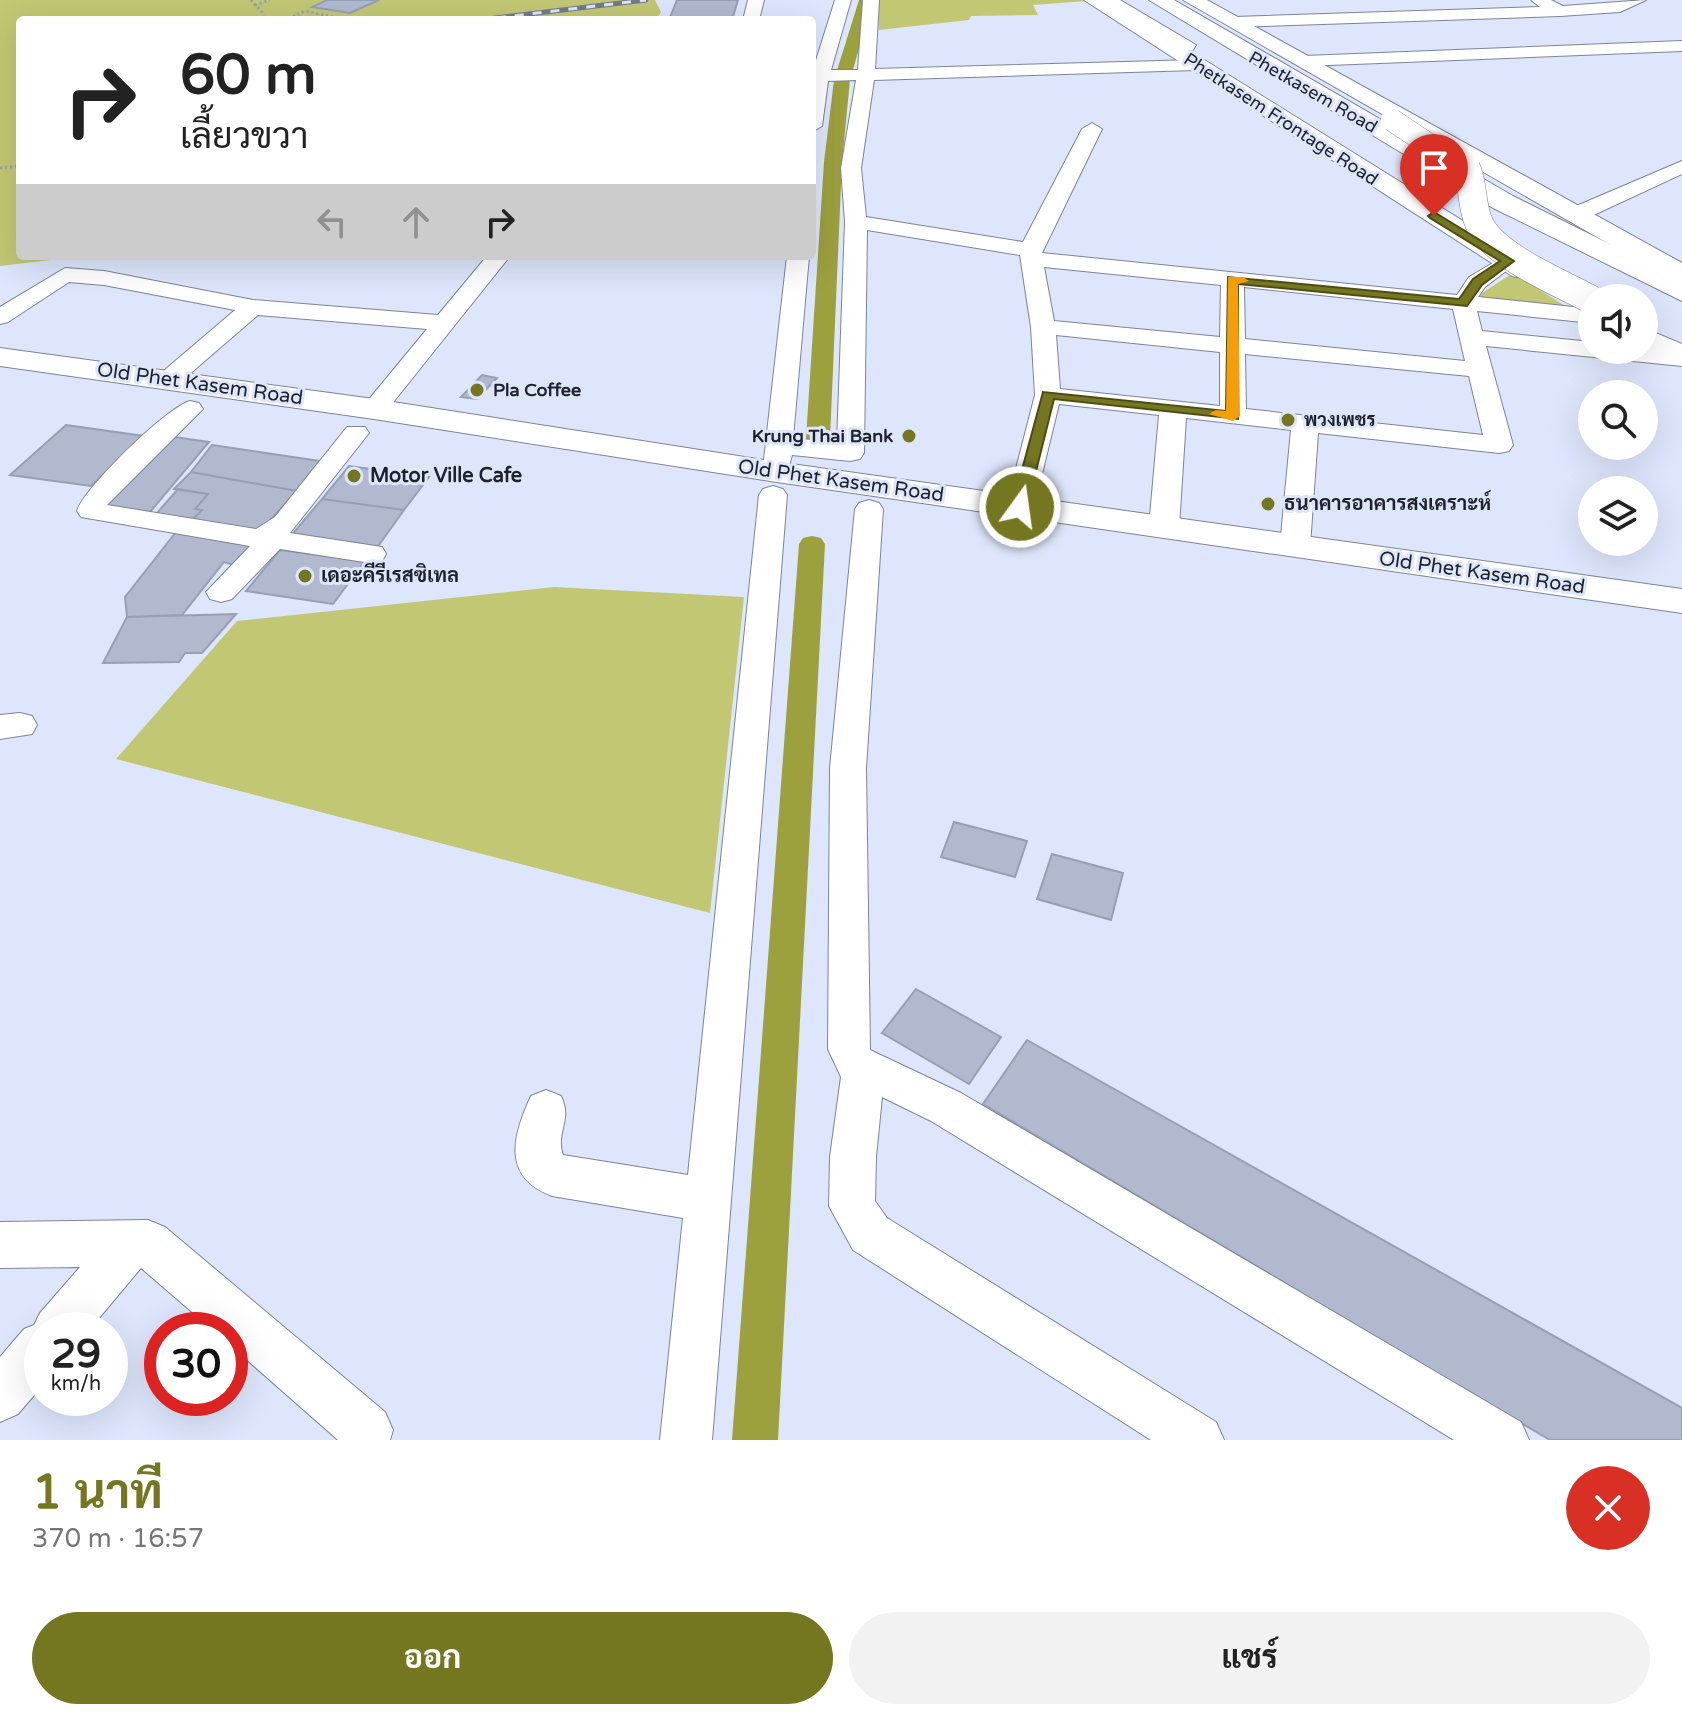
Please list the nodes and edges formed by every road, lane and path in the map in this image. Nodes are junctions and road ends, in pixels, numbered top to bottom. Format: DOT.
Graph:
graph roads {
  1 [pos="251,0"];
  2 [pos="270,0"];
  3 [pos="843,0"];
  4 [pos="871,0"];
  5 [pos="1094,0"];
  6 [pos="1105,0"];
  7 [pos="1125,0"];
  8 [pos="1159,0"];
  9 [pos="1191,0"];
  10 [pos="1539,0"];
  11 [pos="1638,0"];
  12 [pos="255,5"];
  13 [pos="1560,11"];
  14 [pos="262,16"];
  15 [pos="294,16"];
  16 [pos="331,16"];
  17 [pos="1235,22"];
  18 [pos="816,25"];
  19 [pos="835,26"];
  20 [pos="1682,46"];
  21 [pos="1304,61"];
  22 [pos="1196,65"];
  23 [pos="861,75"];
  24 [pos="825,76"];
  25 [pos="816,111"];
  26 [pos="1302,111"];
  27 [pos="1092,129"];
  28 [pos="1682,167"];
  29 [pos="1575,215"];
  30 [pos="856,222"];
  31 [pos="1030,254"];
  32 [pos="496,260"];
  33 [pos="798,260"];
  34 [pos="1508,261"];
  35 [pos="1682,274"];
  36 [pos="1232,280"];
  37 [pos="1581,284"];
  38 [pos="1587,284"];
  39 [pos="1682,292"];
  40 [pos="1463,303"];
  41 [pos="1578,304"];
  42 [pos="253,307"];
  43 [pos="1658,309"];
  44 [pos="1578,312"];
  45 [pos="0,317"];
  46 [pos="1682,320"];
  47 [pos="444,323"];
  48 [pos="1043,327"];
  49 [pos="1658,333"];
  50 [pos="1473,337"];
  51 [pos="1682,344"];
  52 [pos="1658,345"];
  53 [pos="1232,346"];
  54 [pos="0,357"];
  55 [pos="1682,358"];
  56 [pos="1480,370"];
  57 [pos="169,379"];
  58 [pos="0,383"];
  59 [pos="1048,395"];
  60 [pos="190,409"];
  61 [pos="1173,409"];
  62 [pos="1233,416"];
  63 [pos="365,421"];
  64 [pos="1305,424"];
  65 [pos="776,471"];
  66 [pos="831,492"];
  67 [pos="1020,507"];
  68 [pos="869,509"];
  69 [pos="1164,527"];
  70 [pos="272,537"];
  71 [pos="1295,546"];
  72 [pos="371,554"];
  73 [pos="1682,579"];
  74 [pos="221,592"];
  75 [pos="1682,601"];
  76 [pos="1682,628"];
  77 [pos="864,1068"];
  78 [pos="546,1110"];
  79 [pos="708,1200"];
  80 [pos="132,1243"];
  81 [pos="0,1245"];
  82 [pos="73,1312"];
  83 [pos="24,1368"];
  84 [pos="0,1396"];
  85 [pos="364,1440"];
  86 [pos="686,1440"];
  87 [pos="1198,1440"];
  88 [pos="1503,1440"];
  1 -- 12 [label="path"];
  2 -- 12 [label="path"];
  3 -- 19 [label="street"];
  4 -- 23 [label="street"];
  5 -- 22 [label="main road, Phetkasem Frontage Road"];
  6 -- 26 [label="highway"];
  7 -- 26 [label="highway, Phetkasem Road"];
  8 -- 39 [label="highway, Phetkasem Road"];
  9 -- 17 [label="main road"];
  9 -- 37 [label="main road, bridge"];
  10 -- 13 [label="street"];
  11 -- 13 [label="street"];
  12 -- 14 [label="path"];
  13 -- 17 [label="street"];
  15 -- 16 [label="path"];
  17 -- 21 [label="main road"];
  18 -- 19 [label="street"];
  19 -- 24 [label="street"];
  20 -- 21 [label="street"];
  21 -- 29 [label="main road"];
  22 -- 23 [label="street"];
  22 -- 34 [label="main road, Phetkasem Frontage Road"];
  23 -- 24 [label="street"];
  23 -- 30 [label="street"];
  24 -- 25 [label="street"];
  26 -- 38 [label="highway, Phetkasem Road"];
  27 -- 31 [label="street"];
  28 -- 29 [label="street"];
  29 -- 35 [label="main road"];
  30 -- 31 [label="street"];
  30 -- 65 [label="street"];
  31 -- 36 [label="street"];
  31 -- 48 [label="street"];
  32 -- 47 [label="street"];
  33 -- 65 [label="street"];
  34 -- 40 [label="street"];
  34 -- 41 [label="main road, Phetkasem Frontage Road"];
  36 -- 40 [label="street"];
  36 -- 53 [label="street"];
  40 -- 44 [label="street"];
  40 -- 50 [label="street"];
  42 -- 45 [label="street"];
  42 -- 47 [label="street"];
  42 -- 57 [label="street"];
  43 -- 46 [label="highway"];
  47 -- 63 [label="street"];
  48 -- 53 [label="street"];
  48 -- 59 [label="street"];
  49 -- 51 [label="main road"];
  50 -- 55 [label="street"];
  50 -- 56 [label="street"];
  52 -- 55 [label="main road"];
  53 -- 56 [label="street"];
  53 -- 62 [label="street"];
  54 -- 57 [label="main road, Old Phet Kasem Road"];
  56 -- 64 [label="street"];
  57 -- 63 [label="main road, Old Phet Kasem Road"];
  58 -- 60 [label="main road, Old Phet Kasem Road"];
  59 -- 61 [label="street"];
  59 -- 67 [label="street"];
  60 -- 63 [label="main road, Old Phet Kasem Road"];
  60 -- 70 [label="street"];
  61 -- 62 [label="street"];
  61 -- 69 [label="street"];
  62 -- 64 [label="street"];
  63 -- 65 [label="main road, Old Phet Kasem Road"];
  63 -- 70 [label="street"];
  64 -- 71 [label="street"];
  65 -- 66 [label="main road, Old Phet Kasem Road"];
  65 -- 79 [label="street"];
  66 -- 67 [label="main road, Old Phet Kasem Road"];
  66 -- 68 [label="main road, Old Phet Kasem Road"];
  67 -- 69 [label="main road, Old Phet Kasem Road"];
  68 -- 76 [label="main road, Old Phet Kasem Road"];
  68 -- 77 [label="street"];
  69 -- 71 [label="main road, Old Phet Kasem Road"];
  70 -- 72 [label="street"];
  70 -- 74 [label="street"];
  71 -- 73 [label="main road"];
  71 -- 75 [label="main road, Old Phet Kasem Road"];
  77 -- 87 [label="street"];
  77 -- 88 [label="street"];
  78 -- 79 [label="street"];
  79 -- 86 [label="street"];
  80 -- 81 [label="street"];
  80 -- 82 [label="street"];
  80 -- 85 [label="street"];
  83 -- 84 [label="street"];
}
